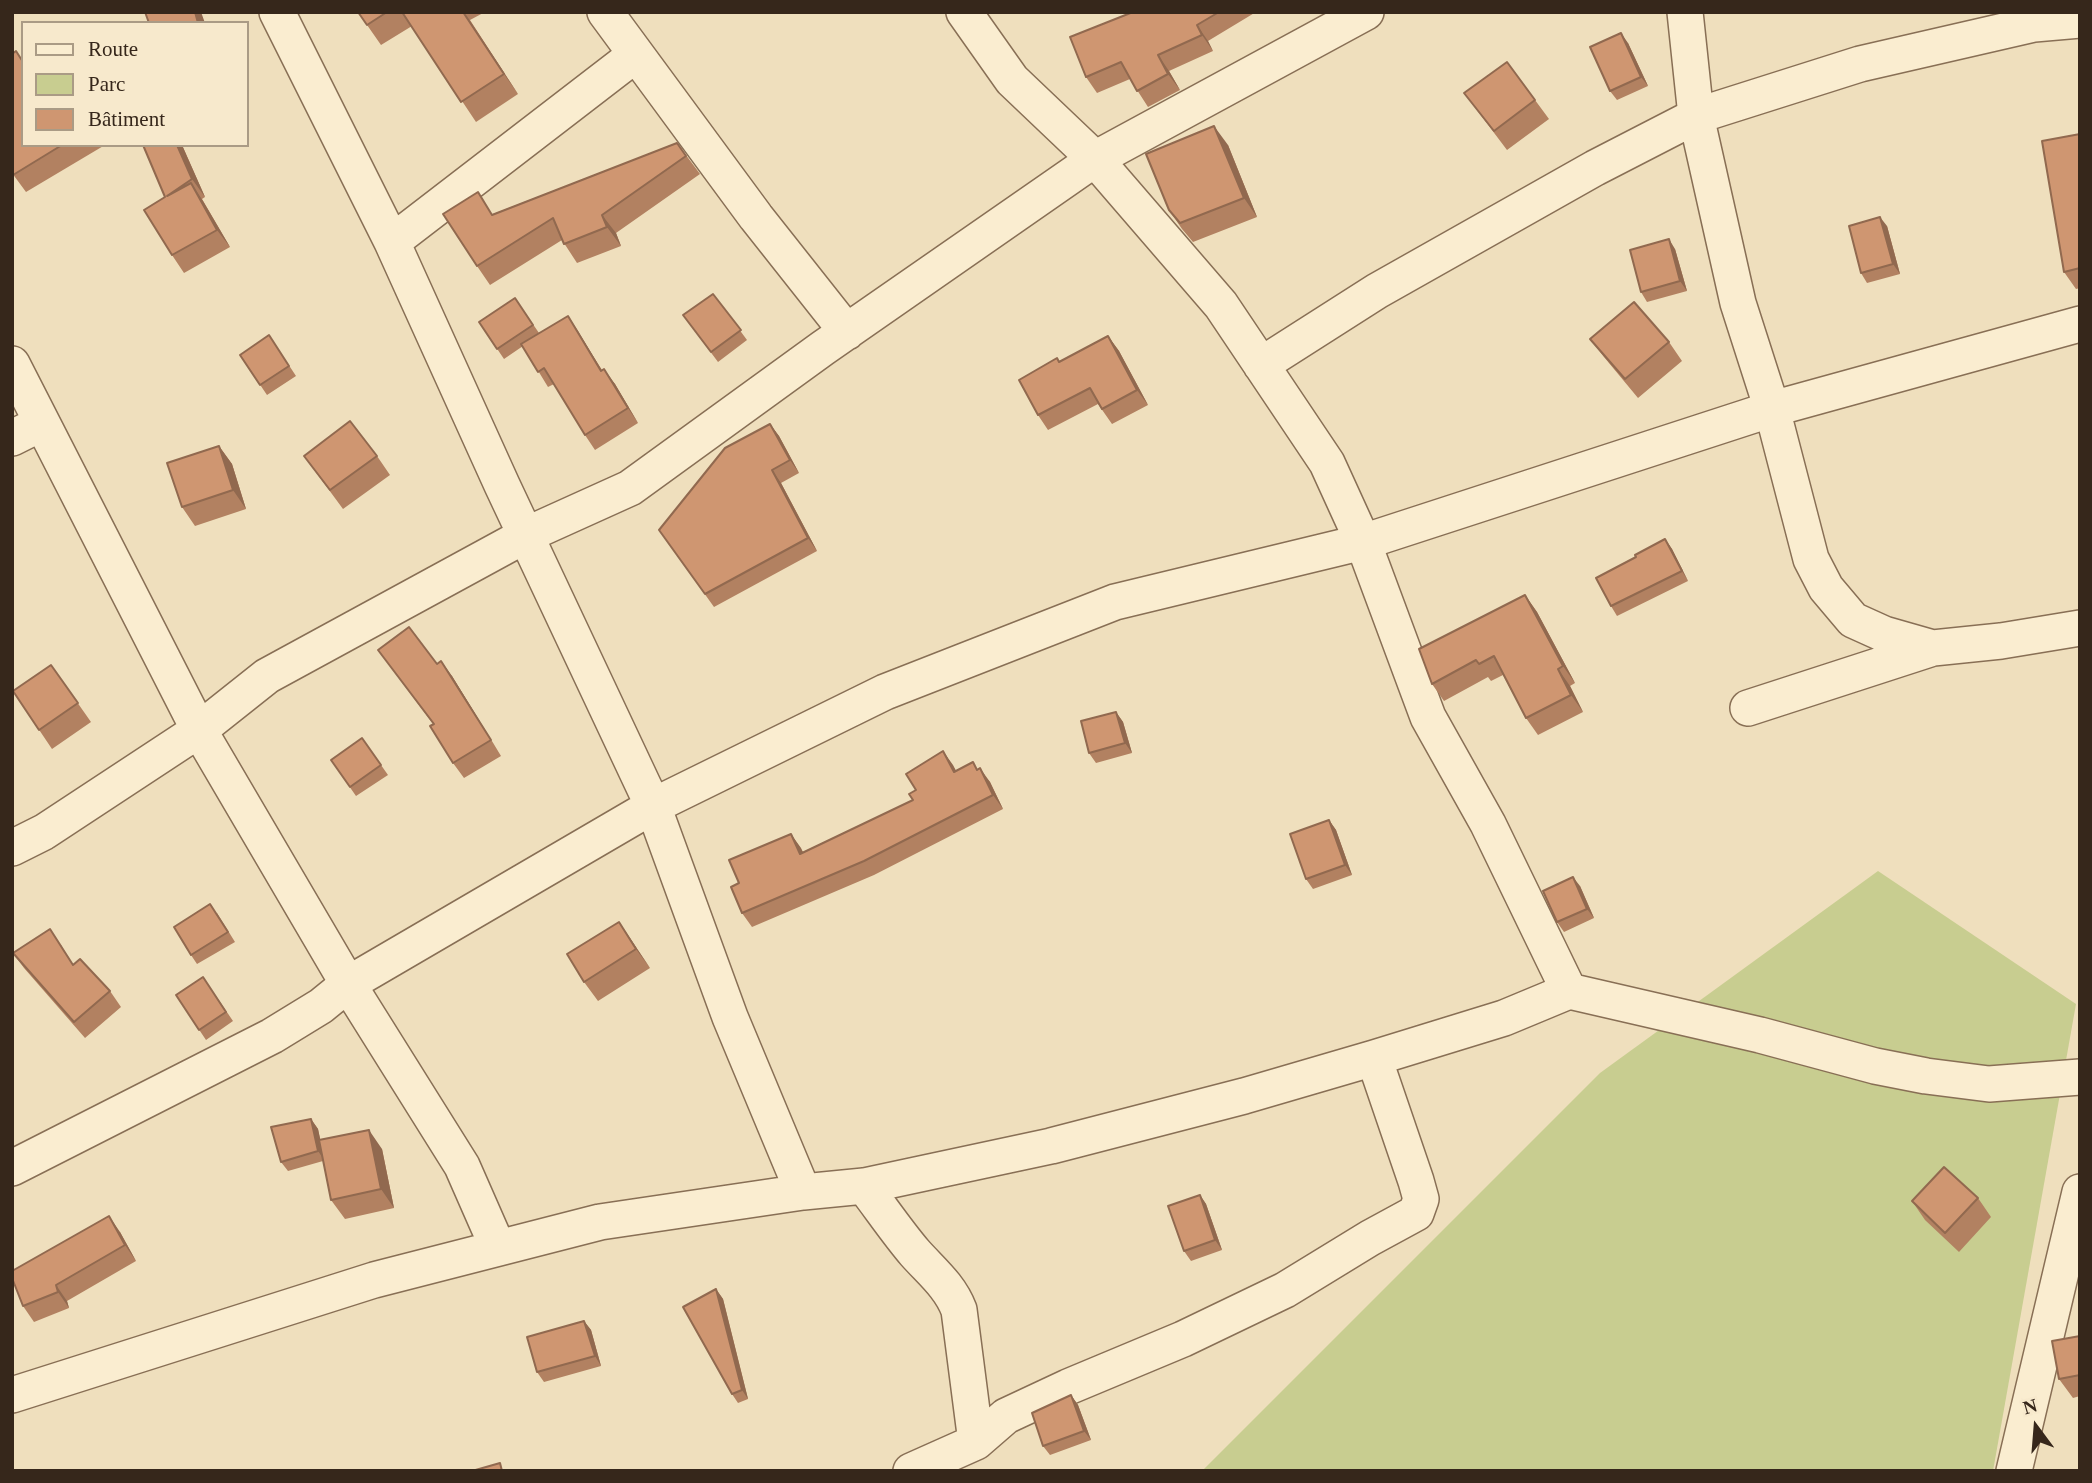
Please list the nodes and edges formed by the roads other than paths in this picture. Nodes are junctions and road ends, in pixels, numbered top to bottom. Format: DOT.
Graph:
graph roads {
  1 [pos="277,12"];
  2 [pos="605,12"];
  3 [pos="964,12"];
  4 [pos="1366,12"];
  5 [pos="1685,12"];
  6 [pos="2080,20"];
  7 [pos="635,55"];
  8 [pos="1696,116"];
  9 [pos="1096,159"];
  10 [pos="392,242"];
  11 [pos="2080,324"];
  12 [pos="847,332"];
  13 [pos="12,364"];
  14 [pos="1261,365"];
  15 [pos="1772,409"];
  16 [pos="27,430"];
  17 [pos="526,535"];
  18 [pos="1363,542"];
  19 [pos="2080,628"];
  20 [pos="1933,648"];
  21 [pos="1748,708"];
  22 [pos="199,730"];
  23 [pos="653,806"];
  24 [pos="12,848"];
  25 [pos="348,984"];
  26 [pos="1569,991"];
  27 [pos="1374,1058"];
  28 [pos="2080,1077"];
  29 [pos="12,1168"];
  30 [pos="864,1186"];
  31 [pos="803,1192"];
  32 [pos="2080,1192"];
  33 [pos="498,1248"];
  34 [pos="2065,1323"];
  35 [pos="12,1395"];
  36 [pos="976,1442"];
  37 [pos="911,1471"];
  38 [pos="2014,1471"];
  1 -- 10 [label="street"];
  2 -- 7 [label="street"];
  3 -- 9 [label="street"];
  4 -- 9 [label="street"];
  5 -- 8 [label="street"];
  6 -- 8 [label="street"];
  7 -- 10 [label="street"];
  7 -- 12 [label="street"];
  8 -- 14 [label="street"];
  8 -- 15 [label="street"];
  9 -- 12 [label="street"];
  9 -- 14 [label="street"];
  10 -- 17 [label="street"];
  11 -- 15 [label="street"];
  12 -- 17 [label="street"];
  13 -- 16 [label="street"];
  14 -- 18 [label="street"];
  15 -- 18 [label="street"];
  15 -- 20 [label="street"];
  16 -- 22 [label="street"];
  17 -- 22 [label="street"];
  17 -- 23 [label="street"];
  18 -- 23 [label="street"];
  18 -- 26 [label="street"];
  19 -- 20 [label="street"];
  20 -- 21 [label="street"];
  22 -- 24 [label="street"];
  22 -- 25 [label="street"];
  23 -- 25 [label="street"];
  23 -- 31 [label="street"];
  25 -- 29 [label="street"];
  25 -- 33 [label="street"];
  26 -- 27 [label="street"];
  26 -- 28 [label="street"];
  27 -- 30 [label="street"];
  27 -- 36 [label="street"];
  30 -- 31 [label="street"];
  30 -- 36 [label="street"];
  31 -- 33 [label="street"];
  32 -- 34 [label="street"];
  33 -- 35 [label="street"];
  34 -- 38 [label="street"];
  36 -- 37 [label="street"];
}
